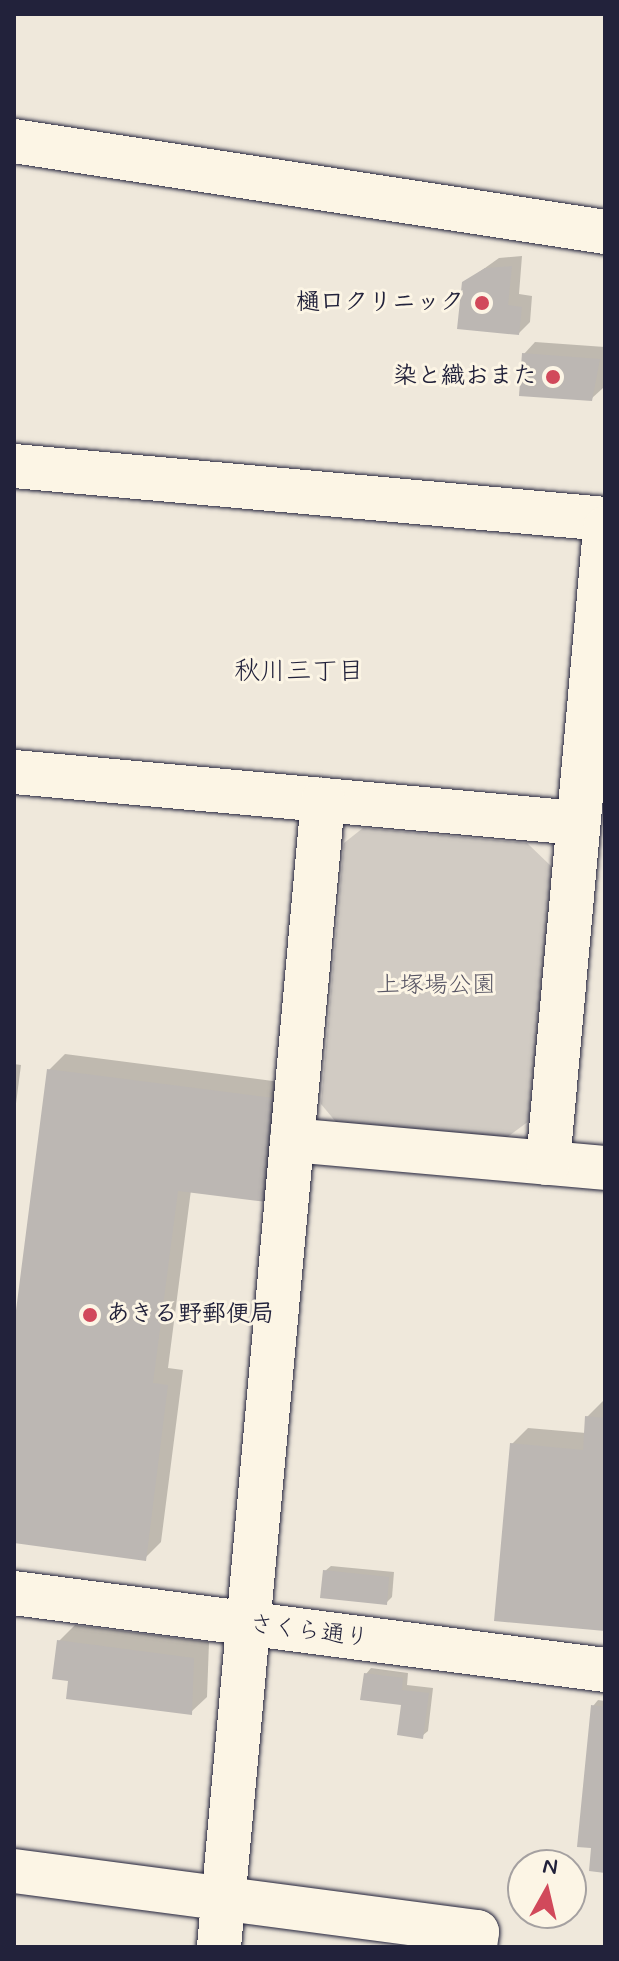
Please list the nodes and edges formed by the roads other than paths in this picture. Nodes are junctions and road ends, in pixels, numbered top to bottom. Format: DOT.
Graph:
graph roads {
  1 [pos="14,141"];
  2 [pos="605,232"];
  3 [pos="14,466"];
  4 [pos="605,519"];
  5 [pos="605,529"];
  6 [pos="14,772"];
  7 [pos="323,800"];
  8 [pos="578,823"];
  9 [pos="292,1140"];
  10 [pos="548,1163"];
  11 [pos="605,1168"];
  12 [pos="14,1593"];
  13 [pos="248,1624"];
  14 [pos="605,1670"];
  15 [pos="14,1871"];
  16 [pos="224,1897"];
  17 [pos="219,1947"];
  18 [pos="475,1947"];
  1 -- 2 [label="street"];
  3 -- 4 [label="street"];
  5 -- 8 [label="street"];
  6 -- 7 [label="street"];
  7 -- 8 [label="street"];
  7 -- 9 [label="street"];
  8 -- 10 [label="street"];
  9 -- 10 [label="street"];
  9 -- 13 [label="street"];
  10 -- 11 [label="street"];
  12 -- 13 [label="street, さくら通り"];
  13 -- 14 [label="street, さくら通り"];
  13 -- 16 [label="street"];
  15 -- 16 [label="street"];
  16 -- 17 [label="street"];
  16 -- 18 [label="street"];
}
